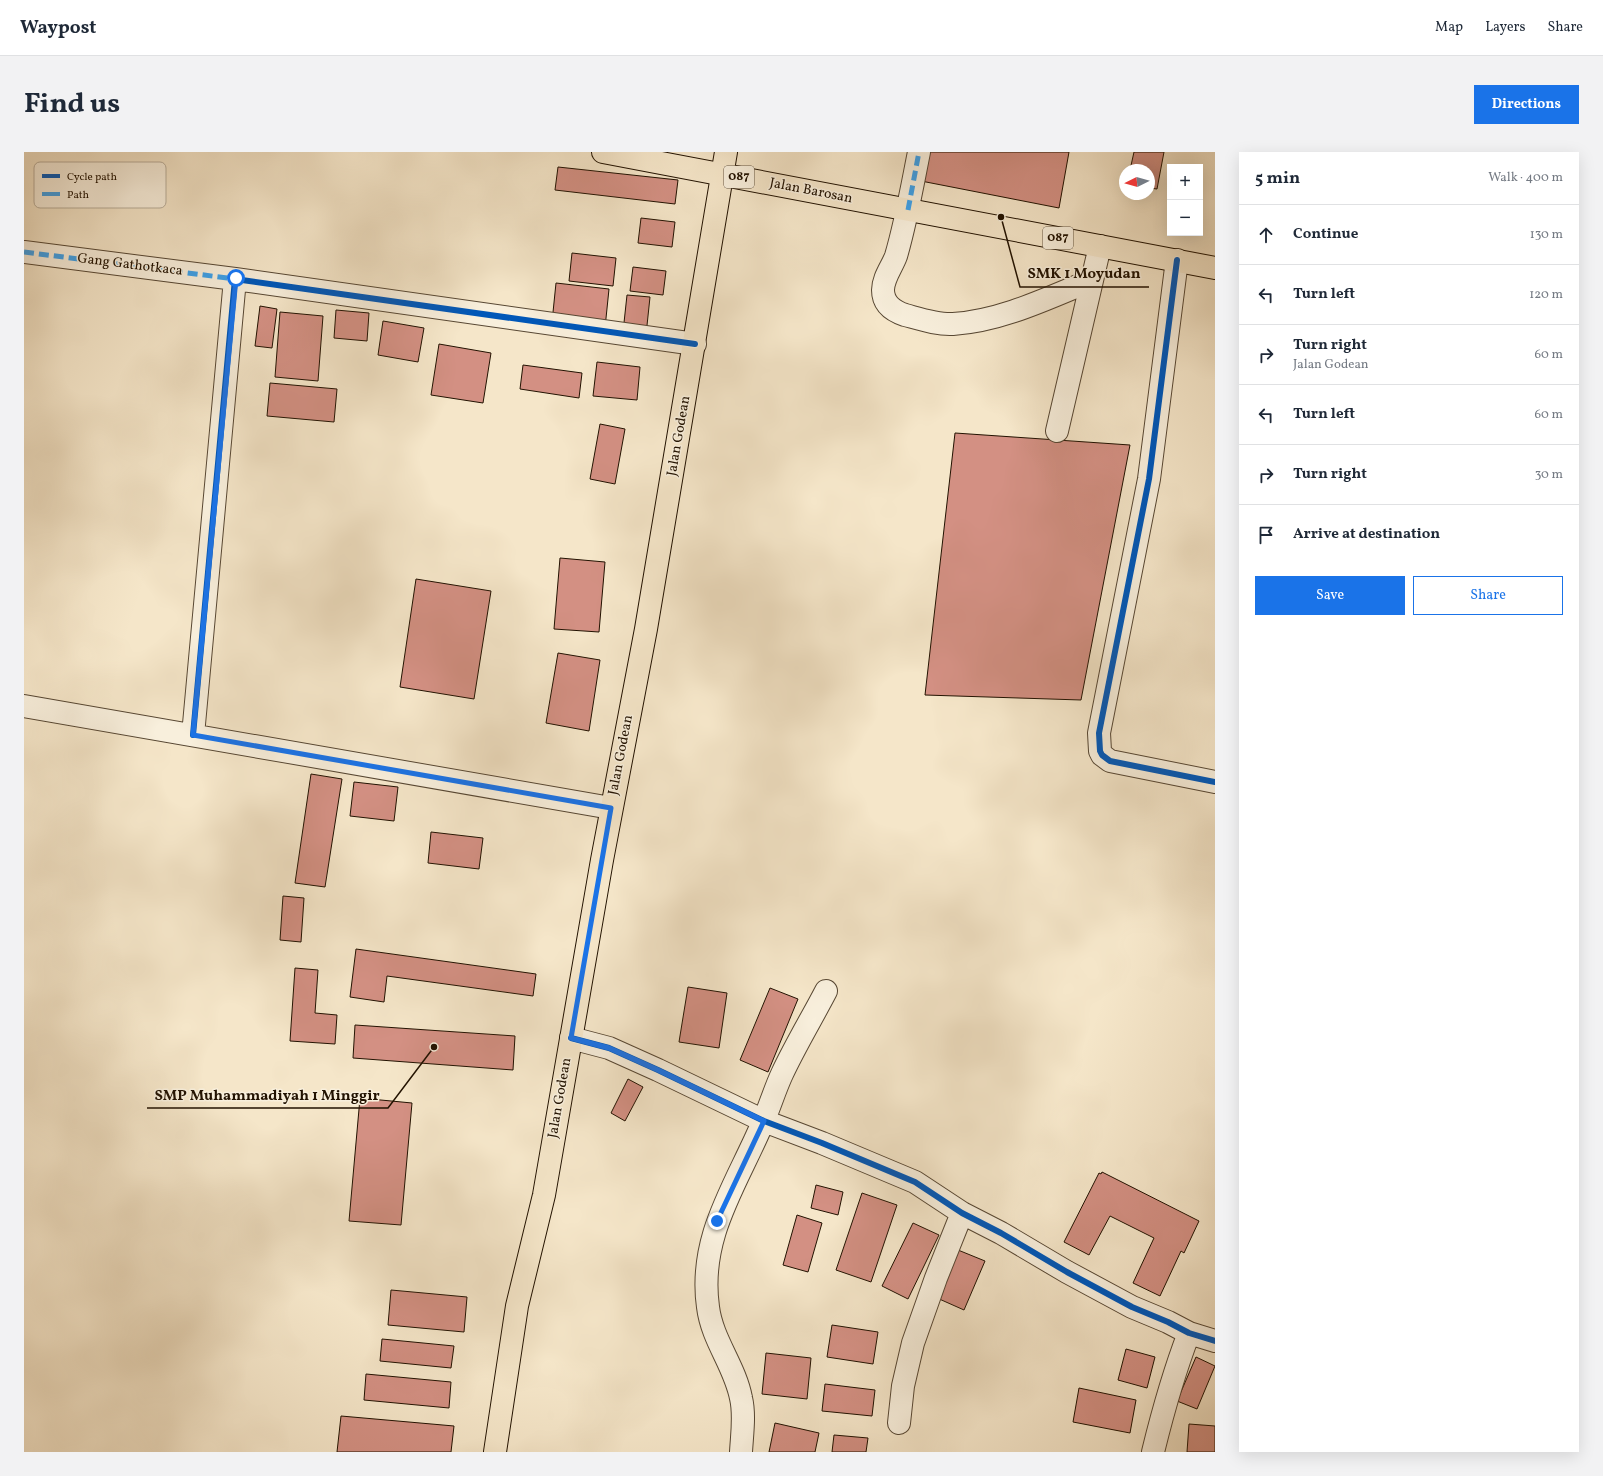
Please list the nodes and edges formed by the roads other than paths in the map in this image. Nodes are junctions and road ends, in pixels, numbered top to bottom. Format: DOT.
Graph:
graph roads {
  1 [pos="603,152"];
  2 [pos="726,152"];
  3 [pos="919,152"];
  4 [pos="722,174"];
  5 [pos="904,209"];
  6 [pos="1100,246"];
  7 [pos="24,252"];
  8 [pos="1176,260"];
  9 [pos="1215,268"];
  10 [pos="236,278"];
  11 [pos="1092,280"];
  12 [pos="695,344"];
  13 [pos="1056,431"];
  14 [pos="24,706"];
  15 [pos="193,735"];
  16 [pos="1215,782"];
  17 [pos="611,808"];
  18 [pos="826,991"];
  19 [pos="571,1038"];
  20 [pos="764,1121"];
  21 [pos="962,1213"];
  22 [pos="1189,1333"];
  23 [pos="1215,1342"];
  24 [pos="899,1423"];
  25 [pos="495,1452"];
  26 [pos="741,1452"];
  27 [pos="1153,1452"];
  1 -- 4 [label="main road, Jalan Barosan / 087"];
  2 -- 4 [label="main road, Jalan Godean"];
  3 -- 5 [label="street"];
  4 -- 5 [label="main road, Jalan Barosan / 087"];
  4 -- 12 [label="main road, Jalan Godean"];
  5 -- 6 [label="main road, 087"];
  5 -- 11 [label="street"];
  6 -- 8 [label="main road, 087"];
  6 -- 11 [label="street"];
  7 -- 10 [label="street, Gang Gathotkaca"];
  8 -- 9 [label="main road, 087"];
  8 -- 16 [label="street"];
  10 -- 12 [label="street, Gang Gathotkaca"];
  10 -- 15 [label="street"];
  11 -- 13 [label="street"];
  12 -- 17 [label="main road, Jalan Godean"];
  14 -- 15 [label="street"];
  15 -- 17 [label="street"];
  17 -- 19 [label="main road, Jalan Godean"];
  18 -- 20 [label="street"];
  19 -- 20 [label="street"];
  19 -- 25 [label="main road, Jalan Godean"];
  20 -- 21 [label="street"];
  20 -- 26 [label="street"];
  21 -- 22 [label="street"];
  21 -- 24 [label="street"];
  22 -- 23 [label="street"];
  22 -- 27 [label="street"];
}
